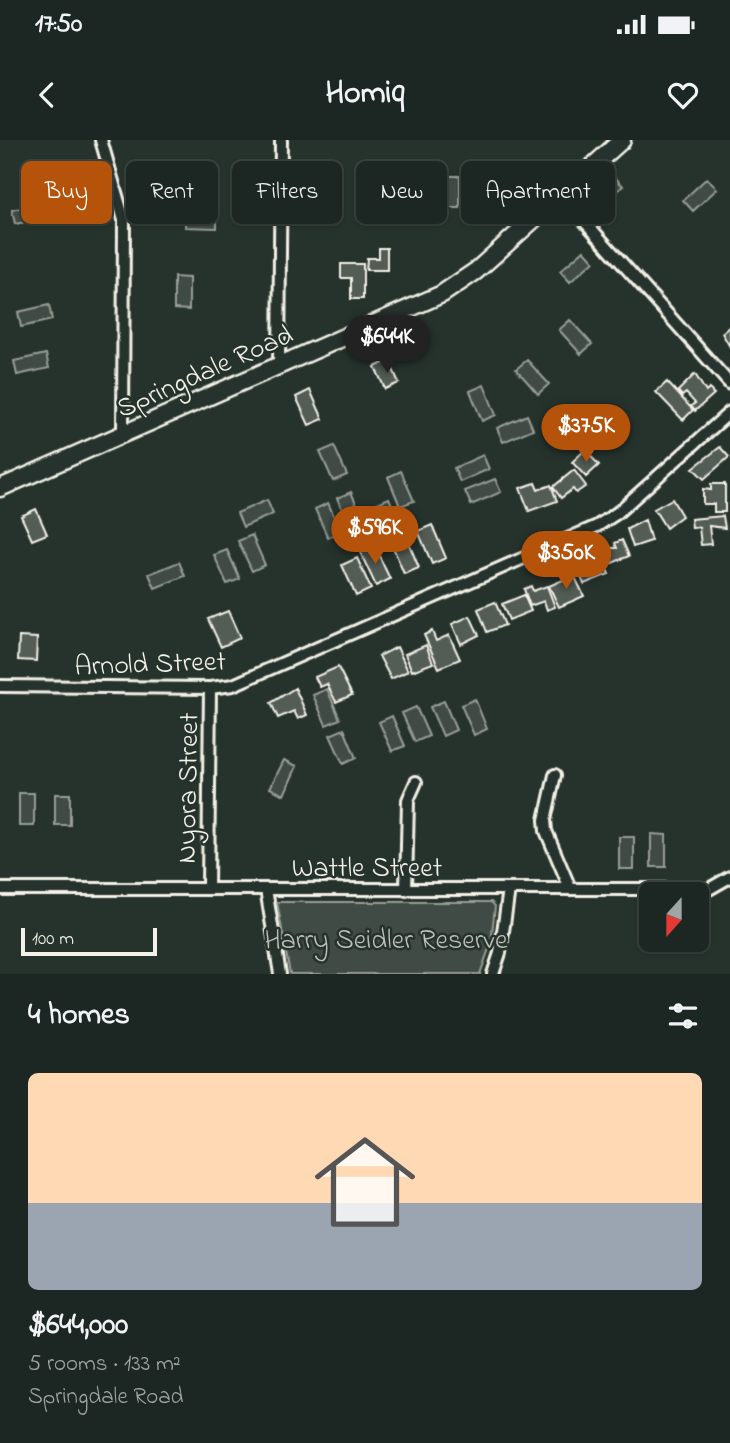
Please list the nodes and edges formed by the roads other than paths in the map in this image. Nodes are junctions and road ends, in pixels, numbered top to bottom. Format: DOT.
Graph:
graph roads {
  1 [pos="101,140"];
  2 [pos="281,140"];
  3 [pos="622,140"];
  4 [pos="600,161"];
  5 [pos="530,224"];
  6 [pos="587,224"];
  7 [pos="279,365"];
  8 [pos="730,384"];
  9 [pos="730,412"];
  10 [pos="123,434"];
  11 [pos="0,488"];
  12 [pos="0,686"];
  13 [pos="210,688"];
  14 [pos="555,775"];
  15 [pos="416,782"];
  16 [pos="730,877"];
  17 [pos="570,888"];
  18 [pos="0,889"];
  19 [pos="208,889"];
  20 [pos="266,889"];
  21 [pos="509,889"];
  22 [pos="406,890"];
  23 [pos="280,974"];
  24 [pos="493,974"];
  1 -- 10 [label="street"];
  2 -- 7 [label="street"];
  3 -- 4 [label="main road, Springdale Road"];
  5 -- 7 [label="main road, Springdale Road"];
  6 -- 8 [label="street"];
  7 -- 10 [label="main road, Springdale Road"];
  9 -- 13 [label="street, Arnold Street"];
  10 -- 11 [label="main road, Springdale Road"];
  12 -- 13 [label="street, Arnold Street"];
  13 -- 19 [label="street, Nyora Street"];
  14 -- 17 [label="street"];
  15 -- 22 [label="street"];
  16 -- 17 [label="street, Wattle Street"];
  17 -- 21 [label="street, Wattle Street"];
  18 -- 19 [label="street, Wattle Street"];
  19 -- 20 [label="street, Wattle Street"];
  20 -- 22 [label="street, Wattle Street"];
  20 -- 23 [label="street"];
  21 -- 22 [label="street, Wattle Street"];
  21 -- 24 [label="street"];
}
